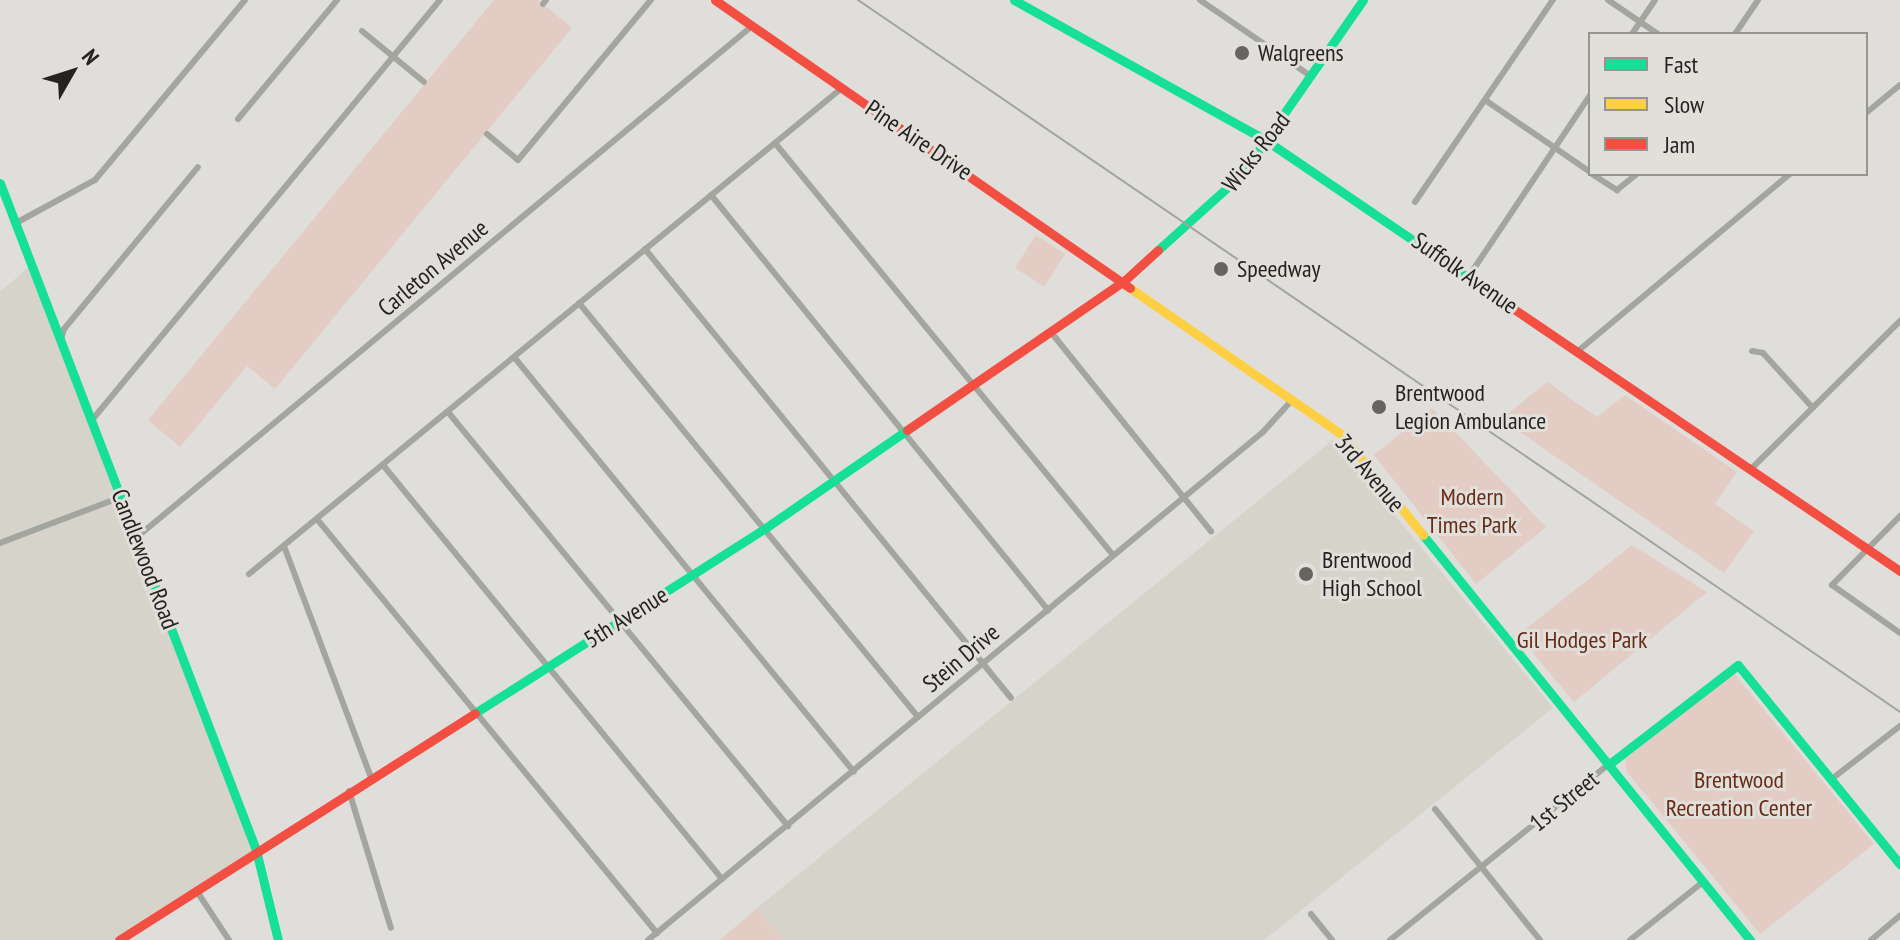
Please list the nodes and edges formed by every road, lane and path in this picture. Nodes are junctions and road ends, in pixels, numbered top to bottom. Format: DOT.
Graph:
graph roads {
  1 [pos="245,0"];
  2 [pos="337,0"];
  3 [pos="440,0"];
  4 [pos="651,0"];
  5 [pos="715,0"];
  6 [pos="1014,0"];
  7 [pos="1200,0"];
  8 [pos="1363,0"];
  9 [pos="1553,0"];
  10 [pos="1608,0"];
  11 [pos="1655,0"];
  12 [pos="1758,0"];
  13 [pos="1640,22"];
  14 [pos="752,26"];
  15 [pos="362,31"];
  16 [pos="1633,32"];
  17 [pos="1655,32"];
  18 [pos="1736,32"];
  19 [pos="392,57"];
  20 [pos="1312,77"];
  21 [pos="424,82"];
  22 [pos="1900,85"];
  23 [pos="842,88"];
  24 [pos="1588,98"];
  25 [pos="1485,100"];
  26 [pos="1868,111"];
  27 [pos="238,119"];
  28 [pos="487,134"];
  29 [pos="1267,141"];
  30 [pos="775,143"];
  31 [pos="1553,148"];
  32 [pos="198,167"];
  33 [pos="1588,171"];
  34 [pos="1596,176"];
  35 [pos="1634,176"];
  36 [pos="1788,176"];
  37 [pos="0,183"];
  38 [pos="711,195"];
  39 [pos="1415,202"];
  40 [pos="16,223"];
  41 [pos="645,249"];
  42 [pos="1469,276"];
  43 [pos="1124,281"];
  44 [pos="579,303"];
  45 [pos="1900,321"];
  46 [pos="1050,331"];
  47 [pos="61,340"];
  48 [pos="1578,351"];
  49 [pos="1752,351"];
  50 [pos="514,357"];
  51 [pos="973,385"];
  52 [pos="1292,400"];
  53 [pos="1812,407"];
  54 [pos="448,412"];
  55 [pos="92,420"];
  56 [pos="905,434"];
  57 [pos="383,465"];
  58 [pos="1752,468"];
  59 [pos="835,481"];
  60 [pos="121,497"];
  61 [pos="1183,497"];
  62 [pos="1900,517"];
  63 [pos="317,519"];
  64 [pos="764,529"];
  65 [pos="1211,531"];
  66 [pos="137,537"];
  67 [pos="0,543"];
  68 [pos="284,546"];
  69 [pos="1867,549"];
  70 [pos="1113,555"];
  71 [pos="1900,571"];
  72 [pos="249,574"];
  73 [pos="692,575"];
  74 [pos="1048,610"];
  75 [pos="620,621"];
  76 [pos="1900,633"];
  77 [pos="983,664"];
  78 [pos="547,667"];
  79 [pos="1011,698"];
  80 [pos="474,712"];
  81 [pos="918,717"];
  82 [pos="1900,726"];
  83 [pos="1608,765"];
  84 [pos="854,772"];
  85 [pos="371,778"];
  86 [pos="1833,778"];
  87 [pos="349,791"];
  88 [pos="1435,809"];
  89 [pos="788,826"];
  90 [pos="256,850"];
  91 [pos="1900,864"];
  92 [pos="1482,867"];
  93 [pos="722,879"];
  94 [pos="1703,882"];
  95 [pos="196,890"];
  96 [pos="1311,914"];
  97 [pos="1900,916"];
  98 [pos="391,928"];
  99 [pos="657,933"];
  100 [pos="124,939"];
  101 [pos="229,940"];
  102 [pos="278,940"];
  103 [pos="648,940"];
  104 [pos="1332,940"];
  105 [pos="1390,940"];
  106 [pos="1540,940"];
  107 [pos="1630,940"];
  108 [pos="1750,940"];
  109 [pos="1871,940"];
  1 -- 40 [label="street"];
  2 -- 27 [label="street"];
  3 -- 19 [label="street"];
  4 -- 28 [label="street"];
  5 -- 14 [label="street, Pine Aire Drive"];
  6 -- 29 [label="street, Suffolk Avenue"];
  7 -- 20 [label="street"];
  8 -- 20 [label="street, Wicks Road"];
  9 -- 25 [label="street"];
  10 -- 13 [label="street"];
  11 -- 13 [label="street"];
  12 -- 18 [label="street"];
  13 -- 16 [label="street"];
  13 -- 17 [label="street"];
  14 -- 23 [label="street, Pine Aire Drive"];
  14 -- 66 [label="street, Carleton Avenue"];
  15 -- 19 [label="street"];
  19 -- 21 [label="street"];
  19 -- 55 [label="street"];
  20 -- 29 [label="street, Wicks Road"];
  22 -- 26 [label="street"];
  23 -- 30 [label="street"];
  23 -- 43 [label="street, Pine Aire Drive"];
  24 -- 31 [label="street"];
  25 -- 31 [label="street"];
  25 -- 39 [label="street"];
  29 -- 42 [label="street, Suffolk Avenue"];
  29 -- 43 [label="street, Wicks Road"];
  30 -- 38 [label="street"];
  30 -- 51 [label="street"];
  31 -- 33 [label="street"];
  31 -- 42 [label="street"];
  32 -- 47 [label="street"];
  34 -- 35 [label="street"];
  36 -- 48 [label="street"];
  37 -- 40 [label="street, Candlewood Road"];
  38 -- 41 [label="street"];
  38 -- 56 [label="street"];
  40 -- 47 [label="street, Candlewood Road"];
  41 -- 44 [label="street"];
  41 -- 59 [label="street"];
  42 -- 48 [label="street, Suffolk Avenue"];
  43 -- 46 [label="street, 5th Avenue"];
  43 -- 52 [label="street, 3rd Avenue"];
  44 -- 50 [label="street"];
  44 -- 64 [label="street"];
  45 -- 53 [label="street"];
  46 -- 51 [label="street, 5th Avenue"];
  46 -- 61 [label="street"];
  47 -- 55 [label="street, Candlewood Road"];
  48 -- 58 [label="street, Suffolk Avenue"];
  49 -- 53 [label="street"];
  50 -- 54 [label="street"];
  50 -- 73 [label="street"];
  51 -- 56 [label="street, 5th Avenue"];
  51 -- 70 [label="street"];
  52 -- 61 [label="street, Stein Drive"];
  52 -- 83 [label="street, 3rd Avenue"];
  53 -- 58 [label="street"];
  54 -- 57 [label="street"];
  54 -- 75 [label="street"];
  55 -- 60 [label="street, Candlewood Road"];
  56 -- 59 [label="street, 5th Avenue"];
  56 -- 74 [label="street"];
  57 -- 63 [label="street"];
  57 -- 78 [label="street"];
  58 -- 69 [label="street, Suffolk Avenue"];
  59 -- 64 [label="street, 5th Avenue"];
  59 -- 77 [label="street"];
  60 -- 66 [label="street, Candlewood Road"];
  60 -- 67 [label="street"];
  61 -- 65 [label="street"];
  61 -- 70 [label="street, Stein Drive"];
  62 -- 69 [label="street"];
  63 -- 68 [label="street"];
  63 -- 80 [label="street"];
  64 -- 73 [label="street, 5th Avenue"];
  64 -- 81 [label="street"];
  66 -- 90 [label="street, Candlewood Road"];
  68 -- 72 [label="street"];
  68 -- 85 [label="street"];
  69 -- 71 [label="street, Suffolk Avenue"];
  69 -- 76 [label="street"];
  70 -- 74 [label="street, Stein Drive"];
  73 -- 75 [label="street, 5th Avenue"];
  73 -- 84 [label="street"];
  74 -- 77 [label="street, Stein Drive"];
  75 -- 78 [label="street, 5th Avenue"];
  75 -- 89 [label="street"];
  77 -- 79 [label="street"];
  77 -- 81 [label="street, Stein Drive"];
  78 -- 80 [label="street, 5th Avenue"];
  78 -- 93 [label="street"];
  80 -- 85 [label="street, 5th Avenue"];
  80 -- 99 [label="street"];
  81 -- 84 [label="street, Stein Drive"];
  82 -- 86 [label="street"];
  83 -- 86 [label="street, 1st Street"];
  83 -- 92 [label="street, 1st Street"];
  83 -- 94 [label="street, 3rd Avenue"];
  84 -- 89 [label="street, Stein Drive"];
  85 -- 87 [label="street, 5th Avenue"];
  86 -- 91 [label="street"];
  87 -- 90 [label="street, 5th Avenue"];
  87 -- 98 [label="street"];
  88 -- 92 [label="street"];
  89 -- 93 [label="street, Stein Drive"];
  90 -- 95 [label="street, 5th Avenue"];
  90 -- 102 [label="street, Candlewood Road"];
  92 -- 105 [label="street, 1st Street"];
  92 -- 106 [label="street"];
  93 -- 99 [label="street, Stein Drive"];
  94 -- 107 [label="street"];
  94 -- 108 [label="street, 3rd Avenue"];
  95 -- 100 [label="street, 5th Avenue"];
  95 -- 101 [label="street"];
  96 -- 104 [label="street"];
  97 -- 109 [label="street"];
  99 -- 103 [label="street, Stein Drive"];
}
